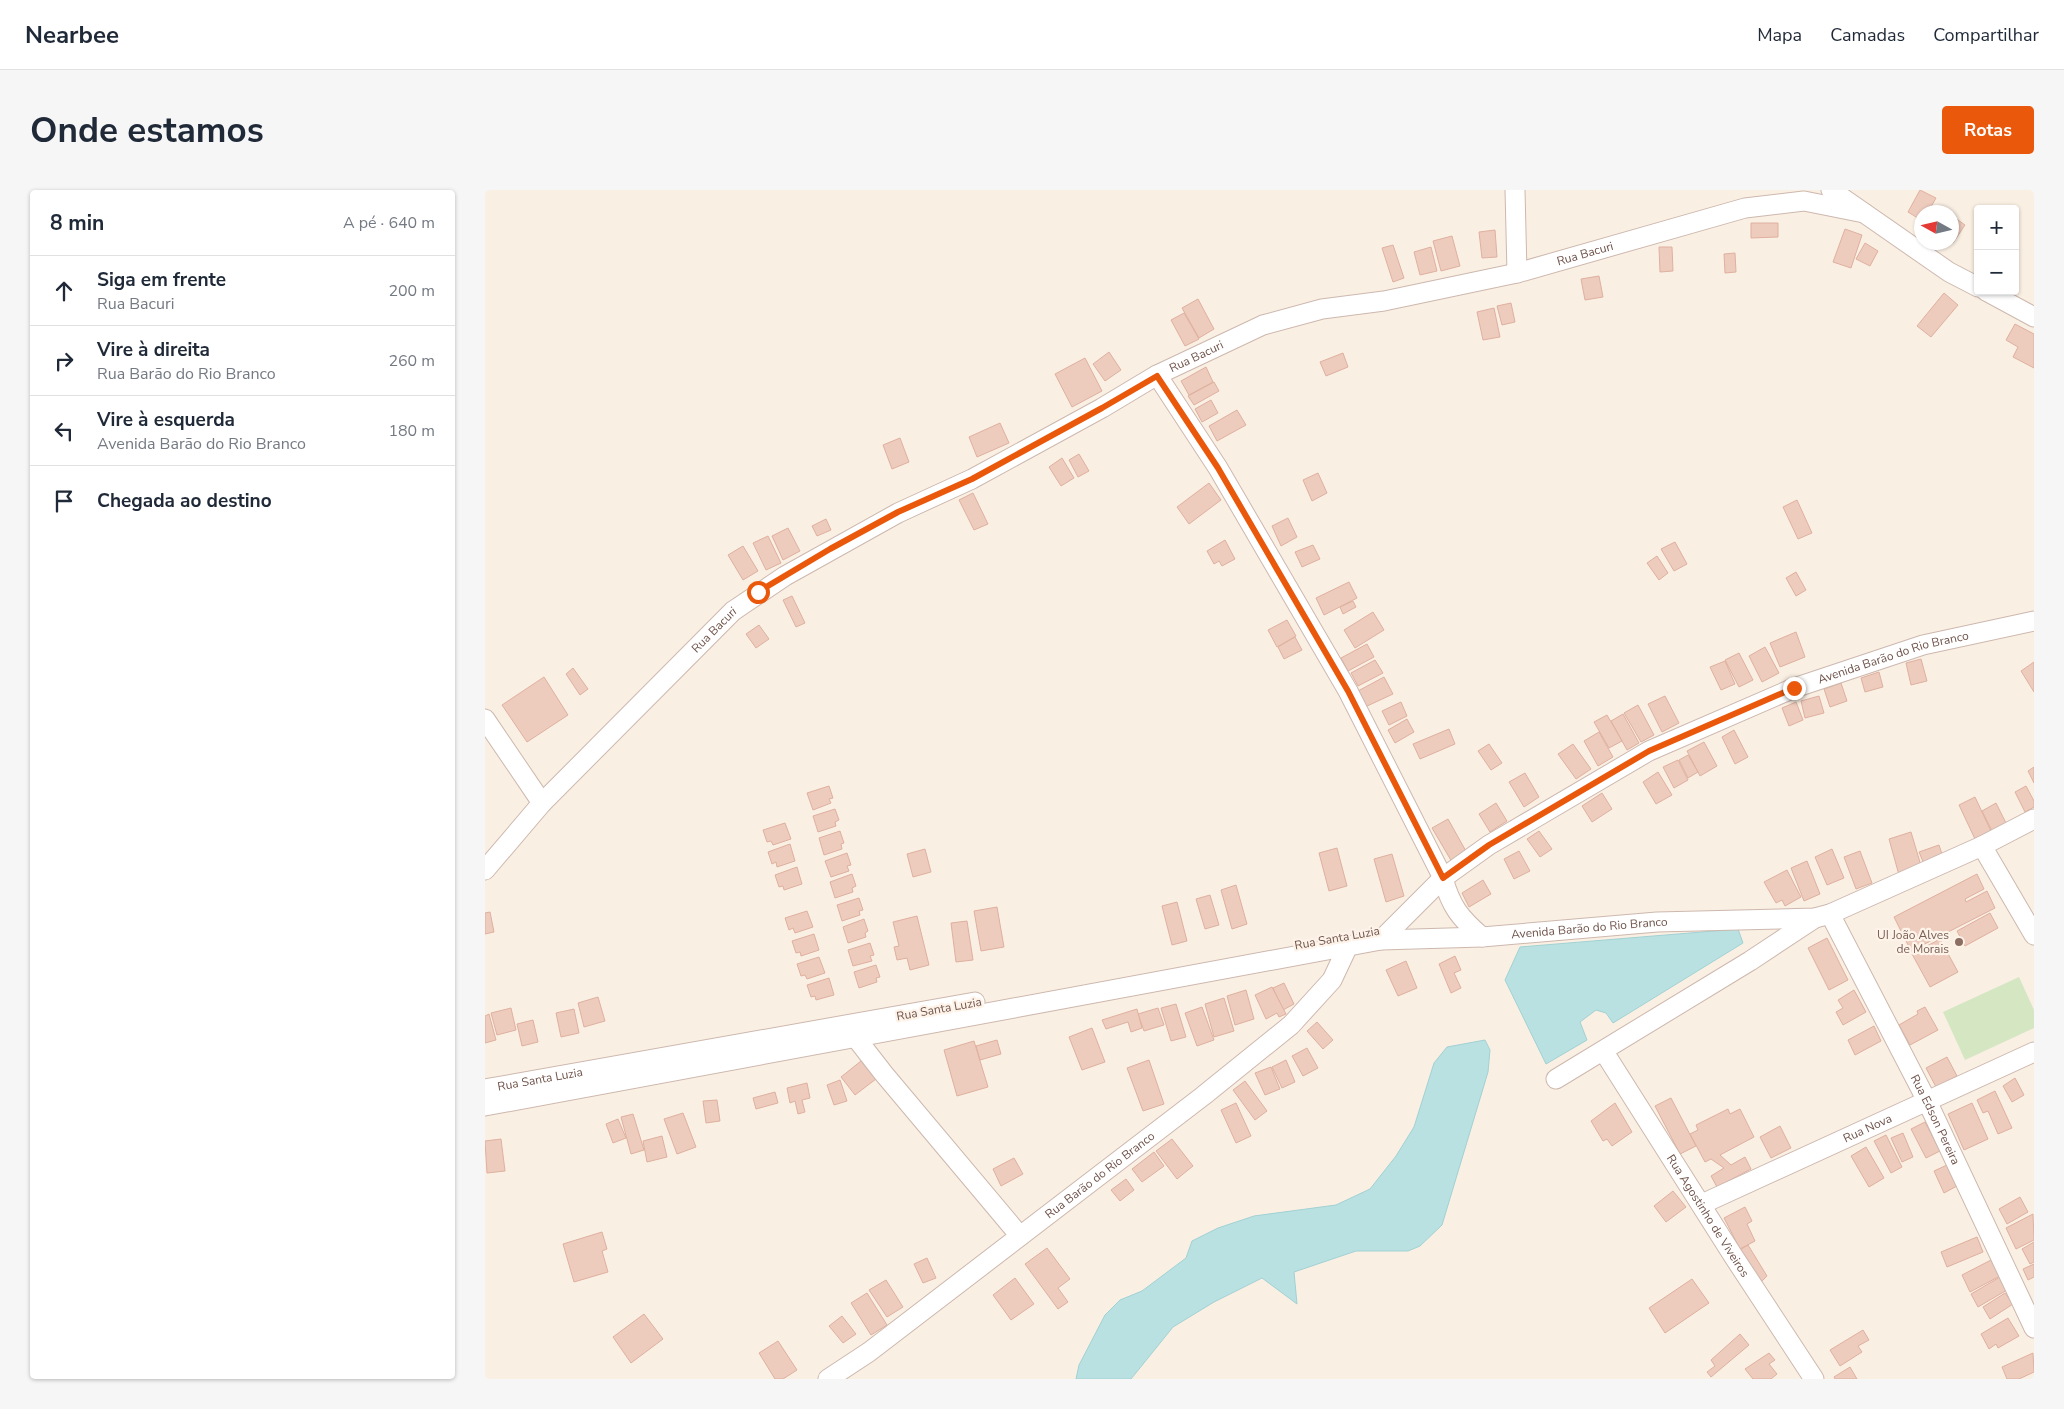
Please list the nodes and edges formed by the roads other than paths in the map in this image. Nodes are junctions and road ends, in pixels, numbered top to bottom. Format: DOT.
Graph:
graph roads {
  1 [pos="1515,190"];
  2 [pos="1831,190"];
  3 [pos="1864,213"];
  4 [pos="1517,273"];
  5 [pos="1974,285"];
  6 [pos="1993,295"];
  7 [pos="2034,317"];
  8 [pos="1157,376"];
  9 [pos="2034,621"];
  10 [pos="485,719"];
  11 [pos="542,803"];
  12 [pos="2034,819"];
  13 [pos="1981,846"];
  14 [pos="485,870"];
  15 [pos="1443,878"];
  16 [pos="1823,916"];
  17 [pos="1387,934"];
  18 [pos="2034,935"];
  19 [pos="1483,937"];
  20 [pos="1348,946"];
  21 [pos="860,1030"];
  22 [pos="1604,1052"];
  23 [pos="2034,1052"];
  24 [pos="1556,1079"];
  25 [pos="485,1090"];
  26 [pos="1927,1101"];
  27 [pos="485,1106"];
  28 [pos="1702,1204"];
  29 [pos="1020,1236"];
  30 [pos="2034,1328"];
  31 [pos="828,1379"];
  32 [pos="1814,1379"];
  1 -- 4 [label="street"];
  2 -- 3 [label="street"];
  3 -- 4 [label="street, Rua Bacuri"];
  3 -- 5 [label="street, Rua Bacuri"];
  4 -- 8 [label="street, Rua Bacuri"];
  6 -- 7 [label="street"];
  8 -- 11 [label="street, Rua Bacuri"];
  8 -- 15 [label="street"];
  9 -- 15 [label="street, Avenida Barão do Rio Branco"];
  10 -- 11 [label="street"];
  11 -- 14 [label="street, Rua Bacuri"];
  12 -- 13 [label="street, Avenida Barão do Rio Branco"];
  13 -- 16 [label="street, Avenida Barão do Rio Branco"];
  13 -- 18 [label="street"];
  15 -- 17 [label="street, Avenida Barão do Rio Branco"];
  15 -- 19 [label="street"];
  16 -- 19 [label="street, Avenida Barão do Rio Branco"];
  16 -- 22 [label="street, Avenida Barão do Rio Branco"];
  16 -- 26 [label="street, Rua Edson Pereira"];
  17 -- 19 [label="street, Avenida Barão do Rio Branco"];
  17 -- 20 [label="street, Rua Santa Luzia"];
  17 -- 21 [label="street, Rua Santa Luzia"];
  20 -- 21 [label="street, Rua Santa Luzia"];
  20 -- 29 [label="street, Rua Barão do Rio Branco"];
  21 -- 25 [label="street, Rua Santa Luzia"];
  21 -- 27 [label="street, Rua Santa Luzia"];
  21 -- 29 [label="street"];
  22 -- 24 [label="street, Avenida Barão do Rio Branco"];
  22 -- 28 [label="street, Rua Agostinho de Viveiros"];
  23 -- 26 [label="street, Rua Nova"];
  26 -- 28 [label="street, Rua Nova"];
  26 -- 30 [label="street, Rua Edson Pereira"];
  28 -- 32 [label="street, Rua Agostinho de Viveiros"];
  29 -- 31 [label="street, Rua Barão do Rio Branco"];
}
